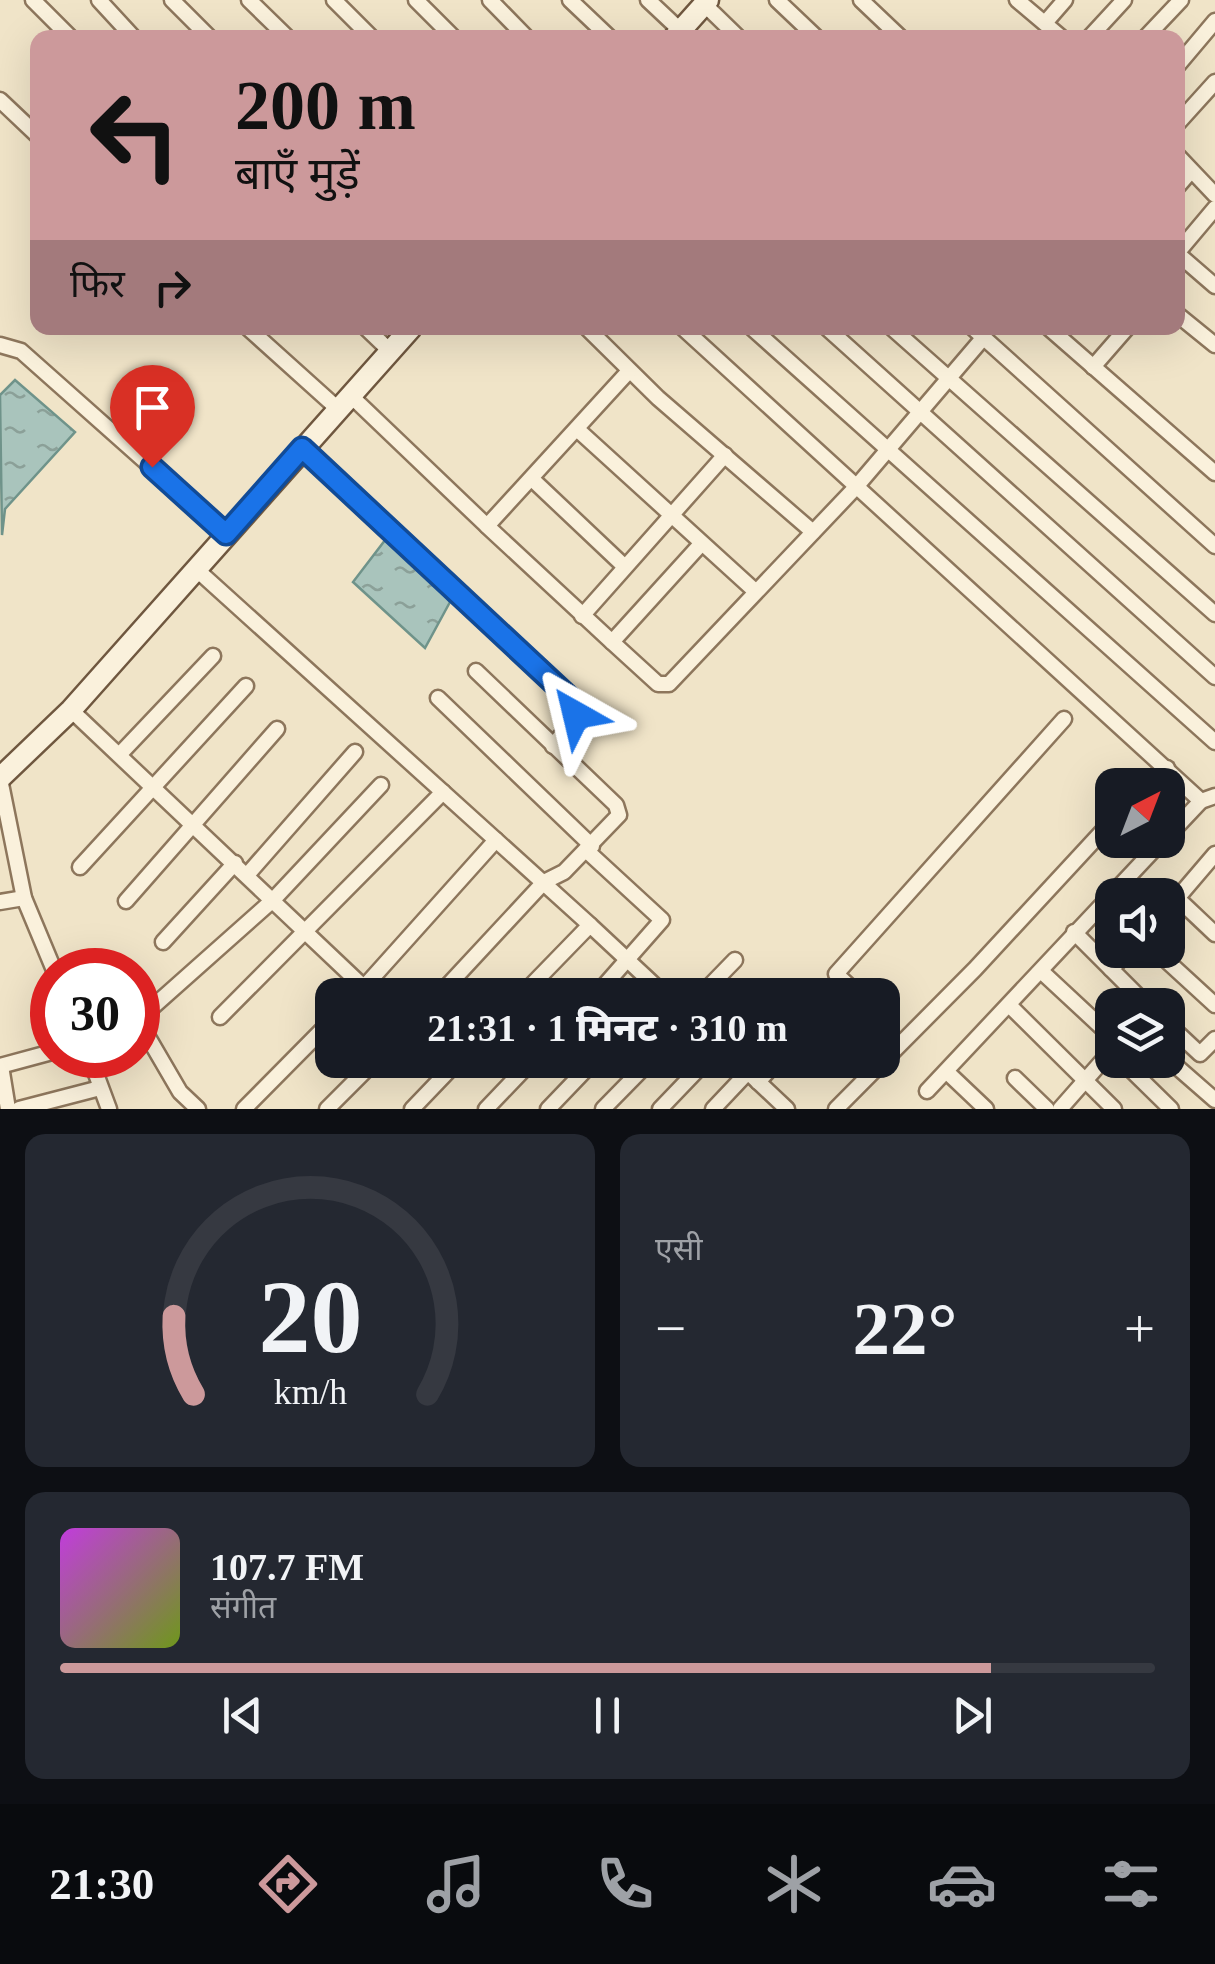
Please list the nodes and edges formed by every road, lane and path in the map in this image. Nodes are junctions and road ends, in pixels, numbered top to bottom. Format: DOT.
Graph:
graph roads {
  1 [pos="33,0"];
  2 [pos="99,0"];
  3 [pos="172,0"];
  4 [pos="250,0"];
  5 [pos="334,0"];
  6 [pos="416,0"];
  7 [pos="490,0"];
  8 [pos="570,0"];
  9 [pos="648,0"];
  10 [pos="777,0"];
  11 [pos="861,0"];
  12 [pos="1017,0"];
  13 [pos="1065,0"];
  14 [pos="1124,0"];
  15 [pos="1180,0"];
  16 [pos="706,2"];
  17 [pos="1215,21"];
  18 [pos="1045,23"];
  19 [pos="63,30"];
  20 [pos="127,30"];
  21 [pos="202,30"];
  22 [pos="280,30"];
  23 [pos="364,30"];
  24 [pos="446,30"];
  25 [pos="519,30"];
  26 [pos="602,30"];
  27 [pos="674,30"];
  28 [pos="682,30"];
  29 [pos="732,30"];
  30 [pos="809,30"];
  31 [pos="892,30"];
  32 [pos="1053,30"];
  33 [pos="1096,30"];
  34 [pos="1152,30"];
  35 [pos="1185,57"];
  36 [pos="1215,82"];
  37 [pos="0,100"];
  38 [pos="1185,114"];
  39 [pos="30,128"];
  40 [pos="1185,164"];
  41 [pos="1191,171"];
  42 [pos="1185,178"];
  43 [pos="1215,195"];
  44 [pos="1212,219"];
  45 [pos="1185,246"];
  46 [pos="1185,259"];
  47 [pos="1215,286"];
  48 [pos="1185,321"];
  49 [pos="257,335"];
  50 [pos="373,335"];
  51 [pos="405,335"];
  52 [pos="593,335"];
  53 [pos="692,335"];
  54 [pos="760,335"];
  55 [pos="836,335"];
  56 [pos="900,335"];
  57 [pos="976,335"];
  58 [pos="981,335"];
  59 [pos="1057,335"];
  60 [pos="1122,335"];
  61 [pos="0,345"];
  62 [pos="1215,345"];
  63 [pos="390,351"];
  64 [pos="1093,368"];
  65 [pos="629,371"];
  66 [pos="948,378"];
  67 [pos="344,402"];
  68 [pos="920,412"];
  69 [pos="578,430"];
  70 [pos="302,448"];
  71 [pos="888,450"];
  72 [pos="725,456"];
  73 [pos="1215,472"];
  74 [pos="532,479"];
  75 [pos="856,487"];
  76 [pos="669,515"];
  77 [pos="487,526"];
  78 [pos="813,532"];
  79 [pos="226,534"];
  80 [pos="700,544"];
  81 [pos="1215,546"];
  82 [pos="624,566"];
  83 [pos="196,569"];
  84 [pos="755,590"];
  85 [pos="1215,614"];
  86 [pos="582,616"];
  87 [pos="612,642"];
  88 [pos="213,656"];
  89 [pos="476,671"];
  90 [pos="1215,677"];
  91 [pos="246,686"];
  92 [pos="438,698"];
  93 [pos="71,710"];
  94 [pos="1064,719"];
  95 [pos="277,729"];
  96 [pos="1215,742"];
  97 [pos="553,746"];
  98 [pos="355,752"];
  99 [pos="120,754"];
  100 [pos="1167,768"];
  101 [pos="0,779"];
  102 [pos="1185,781"];
  103 [pos="381,785"];
  104 [pos="155,787"];
  105 [pos="443,792"];
  106 [pos="1208,798"];
  107 [pos="1185,820"];
  108 [pos="192,823"];
  109 [pos="1095,839"];
  110 [pos="496,840"];
  111 [pos="589,848"];
  112 [pos="1215,854"];
  113 [pos="1146,858"];
  114 [pos="235,864"];
  115 [pos="80,867"];
  116 [pos="247,875"];
  117 [pos="544,882"];
  118 [pos="1185,889"];
  119 [pos="24,898"];
  120 [pos="273,900"];
  121 [pos="126,901"];
  122 [pos="0,902"];
  123 [pos="1185,913"];
  124 [pos="590,925"];
  125 [pos="305,930"];
  126 [pos="1074,932"];
  127 [pos="1215,934"];
  128 [pos="163,942"];
  129 [pos="45,948"];
  130 [pos="735,960"];
  131 [pos="628,961"];
  132 [pos="1175,968"];
  133 [pos="1111,969"];
  134 [pos="1041,970"];
  135 [pos="351,978"];
  136 [pos="378,978"];
  137 [pos="455,978"];
  138 [pos="539,978"];
  139 [pos="612,978"];
  140 [pos="645,978"];
  141 [pos="718,978"];
  142 [pos="840,978"];
  143 [pos="1130,988"];
  144 [pos="160,1000"];
  145 [pos="1010,1005"];
  146 [pos="1215,1005"];
  147 [pos="220,1017"];
  148 [pos="1095,1022"];
  149 [pos="315,1037"];
  150 [pos="1185,1040"];
  151 [pos="1214,1043"];
  152 [pos="30,1058"];
  153 [pos="160,1058"];
  154 [pos="0,1066"];
  155 [pos="1095,1071"];
  156 [pos="946,1072"];
  157 [pos="1185,1074"];
  158 [pos="97,1078"];
  159 [pos="358,1078"];
  160 [pos="442,1078"];
  161 [pos="516,1078"];
  162 [pos="578,1078"];
  163 [pos="634,1078"];
  164 [pos="689,1078"];
  165 [pos="752,1078"];
  166 [pos="754,1078"];
  167 [pos="1016,1078"];
  168 [pos="1133,1078"];
  169 [pos="1085,1083"];
  170 [pos="100,1088"];
  171 [pos="927,1091"];
  172 [pos="1215,1100"];
  173 [pos="778,1106"];
  174 [pos="846,1107"];
  175 [pos="8,1109"];
  176 [pos="19,1109"];
  177 [pos="110,1109"];
  178 [pos="198,1109"];
  179 [pos="244,1109"];
  180 [pos="327,1109"];
  181 [pos="412,1109"];
  182 [pos="486,1109"];
  183 [pos="548,1109"];
  184 [pos="602,1109"];
  185 [pos="660,1109"];
  186 [pos="713,1109"];
  187 [pos="986,1109"];
  188 [pos="1047,1109"];
  189 [pos="1060,1109"];
  190 [pos="1114,1109"];
  191 [pos="1170,1109"];
  1 -- 19 [label="street"];
  2 -- 20 [label="street"];
  3 -- 21 [label="street"];
  4 -- 22 [label="street"];
  5 -- 23 [label="street"];
  6 -- 24 [label="street"];
  7 -- 25 [label="street"];
  8 -- 26 [label="street"];
  9 -- 27 [label="street"];
  10 -- 30 [label="street"];
  11 -- 31 [label="street"];
  12 -- 18 [label="street"];
  13 -- 18 [label="street"];
  14 -- 33 [label="street"];
  15 -- 34 [label="street"];
  16 -- 28 [label="street"];
  16 -- 29 [label="street"];
  17 -- 35 [label="street"];
  18 -- 32 [label="street"];
  36 -- 38 [label="street"];
  37 -- 39 [label="street"];
  40 -- 41 [label="street"];
  41 -- 42 [label="street"];
  41 -- 43 [label="street"];
  44 -- 45 [label="street"];
  46 -- 47 [label="street"];
  48 -- 62 [label="street"];
  49 -- 67 [label="street"];
  50 -- 63 [label="street"];
  51 -- 63 [label="street"];
  52 -- 65 [label="street"];
  53 -- 75 [label="street"];
  54 -- 71 [label="street"];
  55 -- 68 [label="street"];
  56 -- 66 [label="street"];
  57 -- 66 [label="street"];
  58 -- 81 [label="street"];
  59 -- 64 [label="street"];
  60 -- 64 [label="street"];
  61 -- 79 [label="street"];
  63 -- 67 [label="street"];
  64 -- 73 [label="street"];
  65 -- 69 [label="street"];
  65 -- 72 [label="street"];
  66 -- 68 [label="street"];
  66 -- 85 [label="street"];
  67 -- 70 [label="street"];
  67 -- 77 [label="street"];
  68 -- 71 [label="street"];
  68 -- 90 [label="street"];
  69 -- 74 [label="street"];
  69 -- 76 [label="street"];
  70 -- 79 [label="street"];
  70 -- 97 [label="street"];
  71 -- 75 [label="street"];
  71 -- 96 [label="street"];
  72 -- 76 [label="street"];
  72 -- 78 [label="street"];
  74 -- 77 [label="street"];
  74 -- 82 [label="street"];
  75 -- 78 [label="street"];
  75 -- 100 [label="street"];
  76 -- 80 [label="street"];
  76 -- 82 [label="street"];
  77 -- 86 [label="street"];
  78 -- 84 [label="street"];
  79 -- 83 [label="street"];
  80 -- 84 [label="street"];
  80 -- 87 [label="street"];
  82 -- 86 [label="street"];
  83 -- 93 [label="street"];
  83 -- 105 [label="street"];
  84 -- 87 [label="street"];
  86 -- 87 [label="street"];
  88 -- 99 [label="street"];
  89 -- 97 [label="street"];
  91 -- 104 [label="street"];
  92 -- 111 [label="street"];
  93 -- 99 [label="street"];
  93 -- 101 [label="street"];
  94 -- 142 [label="street"];
  95 -- 108 [label="street"];
  97 -- 111 [label="street"];
  98 -- 116 [label="street"];
  99 -- 104 [label="street"];
  101 -- 119 [label="street"];
  102 -- 106 [label="street"];
  103 -- 120 [label="street"];
  104 -- 108 [label="street"];
  104 -- 115 [label="street"];
  105 -- 110 [label="street"];
  105 -- 125 [label="street"];
  106 -- 107 [label="street"];
  108 -- 114 [label="street"];
  108 -- 121 [label="street"];
  109 -- 174 [label="street"];
  110 -- 117 [label="street"];
  110 -- 136 [label="street"];
  111 -- 117 [label="street"];
  111 -- 131 [label="street"];
  112 -- 118 [label="street"];
  113 -- 126 [label="street"];
  114 -- 116 [label="street"];
  114 -- 128 [label="street"];
  116 -- 120 [label="street"];
  117 -- 124 [label="street"];
  117 -- 137 [label="street"];
  119 -- 122 [label="street"];
  119 -- 129 [label="street"];
  120 -- 125 [label="street"];
  120 -- 144 [label="street"];
  123 -- 127 [label="street"];
  124 -- 131 [label="street"];
  124 -- 138 [label="street"];
  125 -- 135 [label="street"];
  125 -- 147 [label="street"];
  126 -- 133 [label="street"];
  126 -- 134 [label="street"];
  130 -- 141 [label="street"];
  131 -- 139 [label="street"];
  131 -- 140 [label="street"];
  132 -- 146 [label="street"];
  133 -- 143 [label="street"];
  134 -- 145 [label="street"];
  134 -- 148 [label="street"];
  145 -- 156 [label="street"];
  145 -- 169 [label="street"];
  149 -- 179 [label="street"];
  150 -- 151 [label="street"];
  152 -- 154 [label="street"];
  153 -- 178 [label="street"];
  154 -- 175 [label="street"];
  155 -- 169 [label="street"];
  156 -- 171 [label="street"];
  156 -- 187 [label="street"];
  157 -- 172 [label="street"];
  158 -- 170 [label="street"];
  159 -- 180 [label="street"];
  160 -- 181 [label="street"];
  161 -- 182 [label="street"];
  162 -- 183 [label="street"];
  163 -- 184 [label="street"];
  164 -- 185 [label="street"];
  165 -- 186 [label="street"];
  166 -- 173 [label="street"];
  167 -- 188 [label="street"];
  168 -- 191 [label="street"];
  169 -- 189 [label="street"];
  169 -- 190 [label="street"];
  170 -- 176 [label="street"];
  170 -- 177 [label="street"];
}
